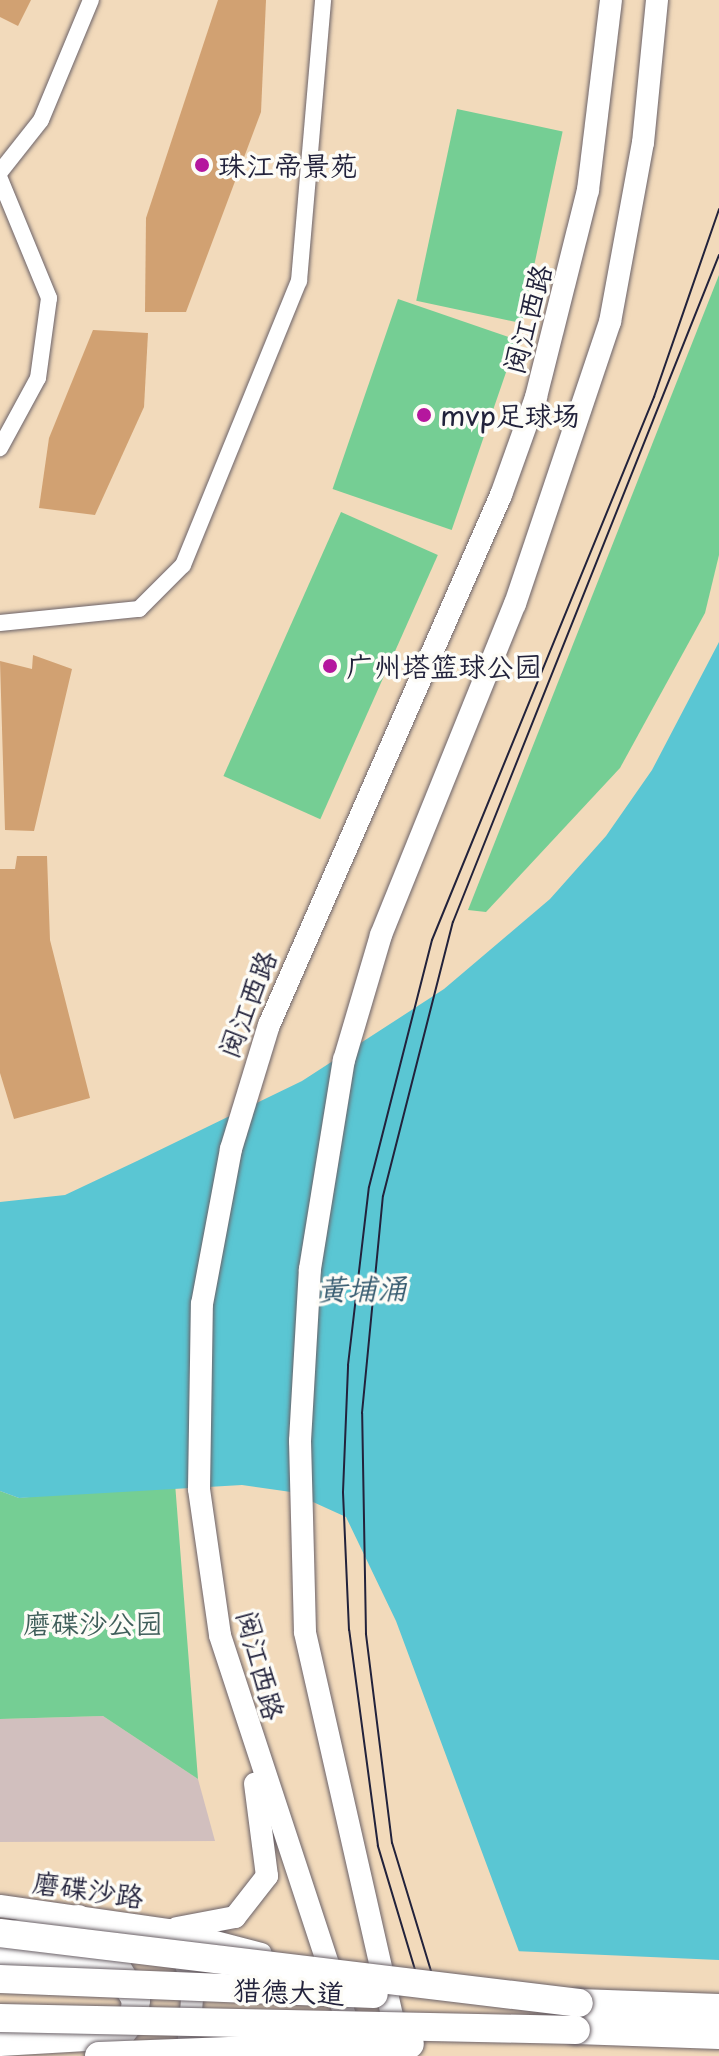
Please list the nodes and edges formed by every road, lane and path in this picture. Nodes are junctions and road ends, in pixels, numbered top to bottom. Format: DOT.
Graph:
graph roads {
  1 [pos="91,0"];
  2 [pos="323,0"];
  3 [pos="611,0"];
  4 [pos="657,0"];
  5 [pos="0,172"];
  6 [pos="0,179"];
  7 [pos="0,448"];
  8 [pos="0,623"];
  9 [pos="252,1747"];
  10 [pos="0,1906"];
  11 [pos="78,1919"];
  12 [pos="169,1930"];
  13 [pos="0,1936"];
  14 [pos="0,1954"];
  15 [pos="334,1974"];
  16 [pos="0,1979"];
  17 [pos="382,1987"];
  18 [pos="719,2008"];
  19 [pos="578,2016"];
  20 [pos="0,2018"];
  21 [pos="719,2035"];
  22 [pos="0,2042"];
  23 [pos="99,2056"];
  24 [pos="178,2056"];
  25 [pos="358,2056"];
  26 [pos="402,2056"];
  1 -- 5 [label="street"];
  2 -- 8 [label="street"];
  3 -- 9 [label="main road, 阅江西路"];
  4 -- 17 [label="main road, 阅江西路"];
  6 -- 7 [label="street"];
  9 -- 12 [label="main road"];
  9 -- 15 [label="main road, 阅江西路"];
  10 -- 11 [label="main road, 磨碟沙路"];
  11 -- 12 [label="main road, 磨碟沙路"];
  11 -- 13 [label="highway"];
  12 -- 15 [label="main road"];
  12 -- 24 [label="main road"];
  13 -- 19 [label="highway, bridge"];
  14 -- 22 [label="highway"];
  15 -- 17 [label="main road"];
  15 -- 25 [label="main road, 阅江西路"];
  16 -- 19 [label="highway, 猎德大道, bridge"];
  17 -- 26 [label="main road, 阅江西路"];
  18 -- 19 [label="highway"];
  19 -- 20 [label="highway, 猎德大道, bridge"];
  19 -- 21 [label="highway"];
  19 -- 23 [label="highway, bridge"];
}
